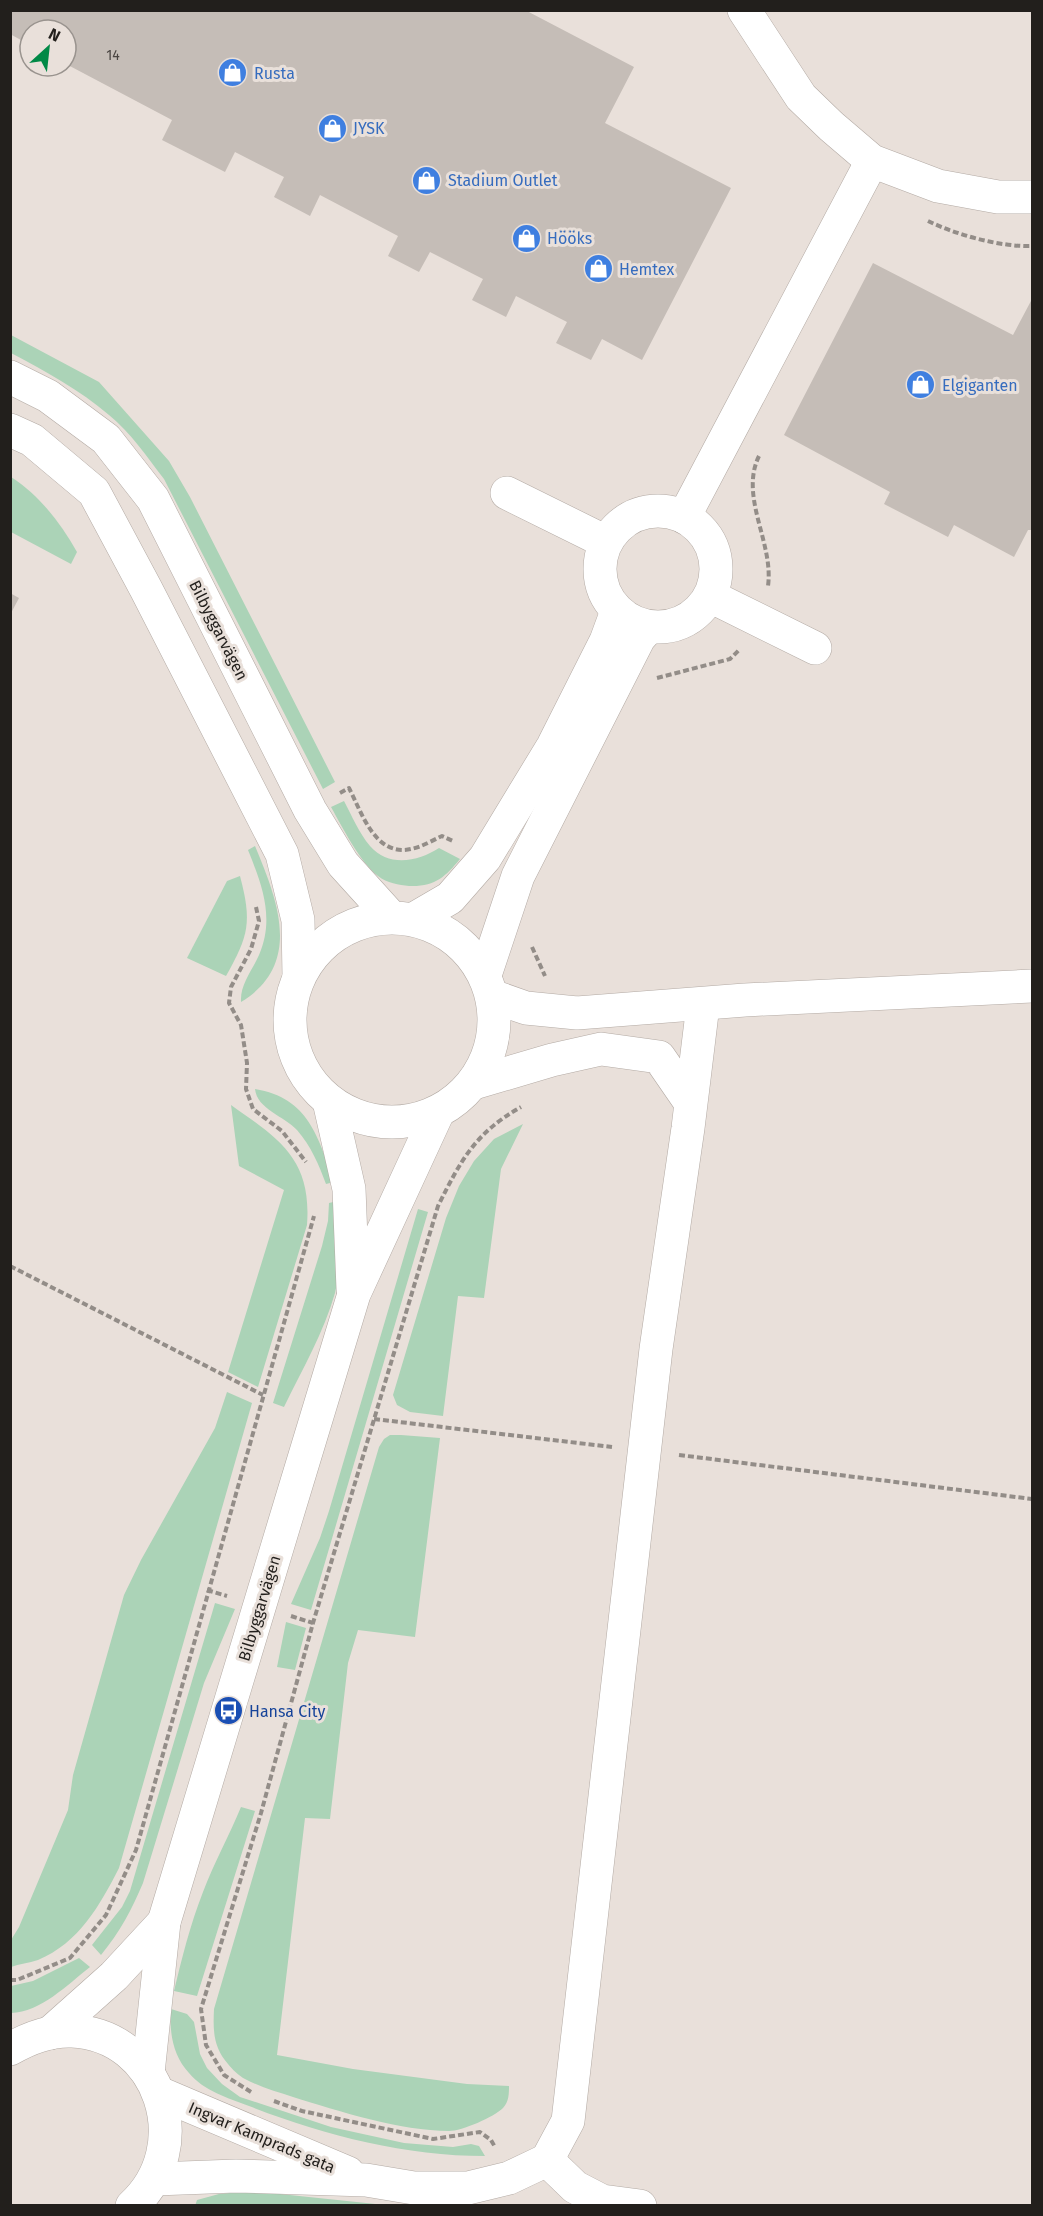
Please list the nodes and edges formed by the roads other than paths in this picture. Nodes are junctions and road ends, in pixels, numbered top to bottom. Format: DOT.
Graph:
graph roads {
  1 [pos="744,10"];
  2 [pos="872,161"];
  3 [pos="1032,197"];
  4 [pos="10,377"];
  5 [pos="10,430"];
  6 [pos="507,493"];
  7 [pos="684,517"];
  8 [pos="606,542"];
  9 [pos="710,596"];
  10 [pos="617,611"];
  11 [pos="649,627"];
  12 [pos="815,648"];
  13 [pos="403,918"];
  14 [pos="299,976"];
  15 [pos="488,985"];
  16 [pos="1032,986"];
  17 [pos="703,1005"];
  18 [pos="474,1083"];
  19 [pos="329,1101"];
  20 [pos="690,1102"];
  21 [pos="438,1112"];
  22 [pos="354,1294"];
  23 [pos="164,1922"];
  24 [pos="25,2039"];
  25 [pos="153,2083"];
  26 [pos="547,2160"];
  27 [pos="366,2180"];
  28 [pos="150,2195"];
  29 [pos="640,2205"];
  1 -- 2 [label="street"];
  2 -- 3 [label="street"];
  2 -- 7 [label="street"];
  4 -- 13 [label="street, Bilbyggarvägen"];
  5 -- 14 [label="street"];
  6 -- 8 [label="street"];
  7 -- 8 [label="street"];
  7 -- 9 [label="street"];
  8 -- 10 [label="street"];
  9 -- 11 [label="street"];
  9 -- 12 [label="street"];
  10 -- 11 [label="street"];
  10 -- 13 [label="street"];
  11 -- 15 [label="street"];
  13 -- 14 [label="street"];
  13 -- 15 [label="street"];
  14 -- 19 [label="street"];
  15 -- 17 [label="street"];
  15 -- 18 [label="street"];
  16 -- 17 [label="street"];
  17 -- 20 [label="street"];
  18 -- 20 [label="street"];
  18 -- 21 [label="street"];
  19 -- 21 [label="street"];
  19 -- 22 [label="street, Bilbyggarvägen"];
  20 -- 26 [label="street"];
  21 -- 22 [label="street, Bilbyggarvägen"];
  22 -- 23 [label="street, Bilbyggarvägen"];
  23 -- 24 [label="street, Bilbyggarvägen"];
  23 -- 25 [label="street, Bilbyggarvägen"];
  24 -- 25 [label="street, Bilbyggarvägen"];
  25 -- 27 [label="street, Ingvar Kamprads gata"];
  25 -- 28 [label="street, Bilbyggarvägen"];
  26 -- 27 [label="street, Ingvar Kamprads gata"];
  26 -- 29 [label="street"];
  27 -- 28 [label="street, Ingvar Kamprads gata"];
}
